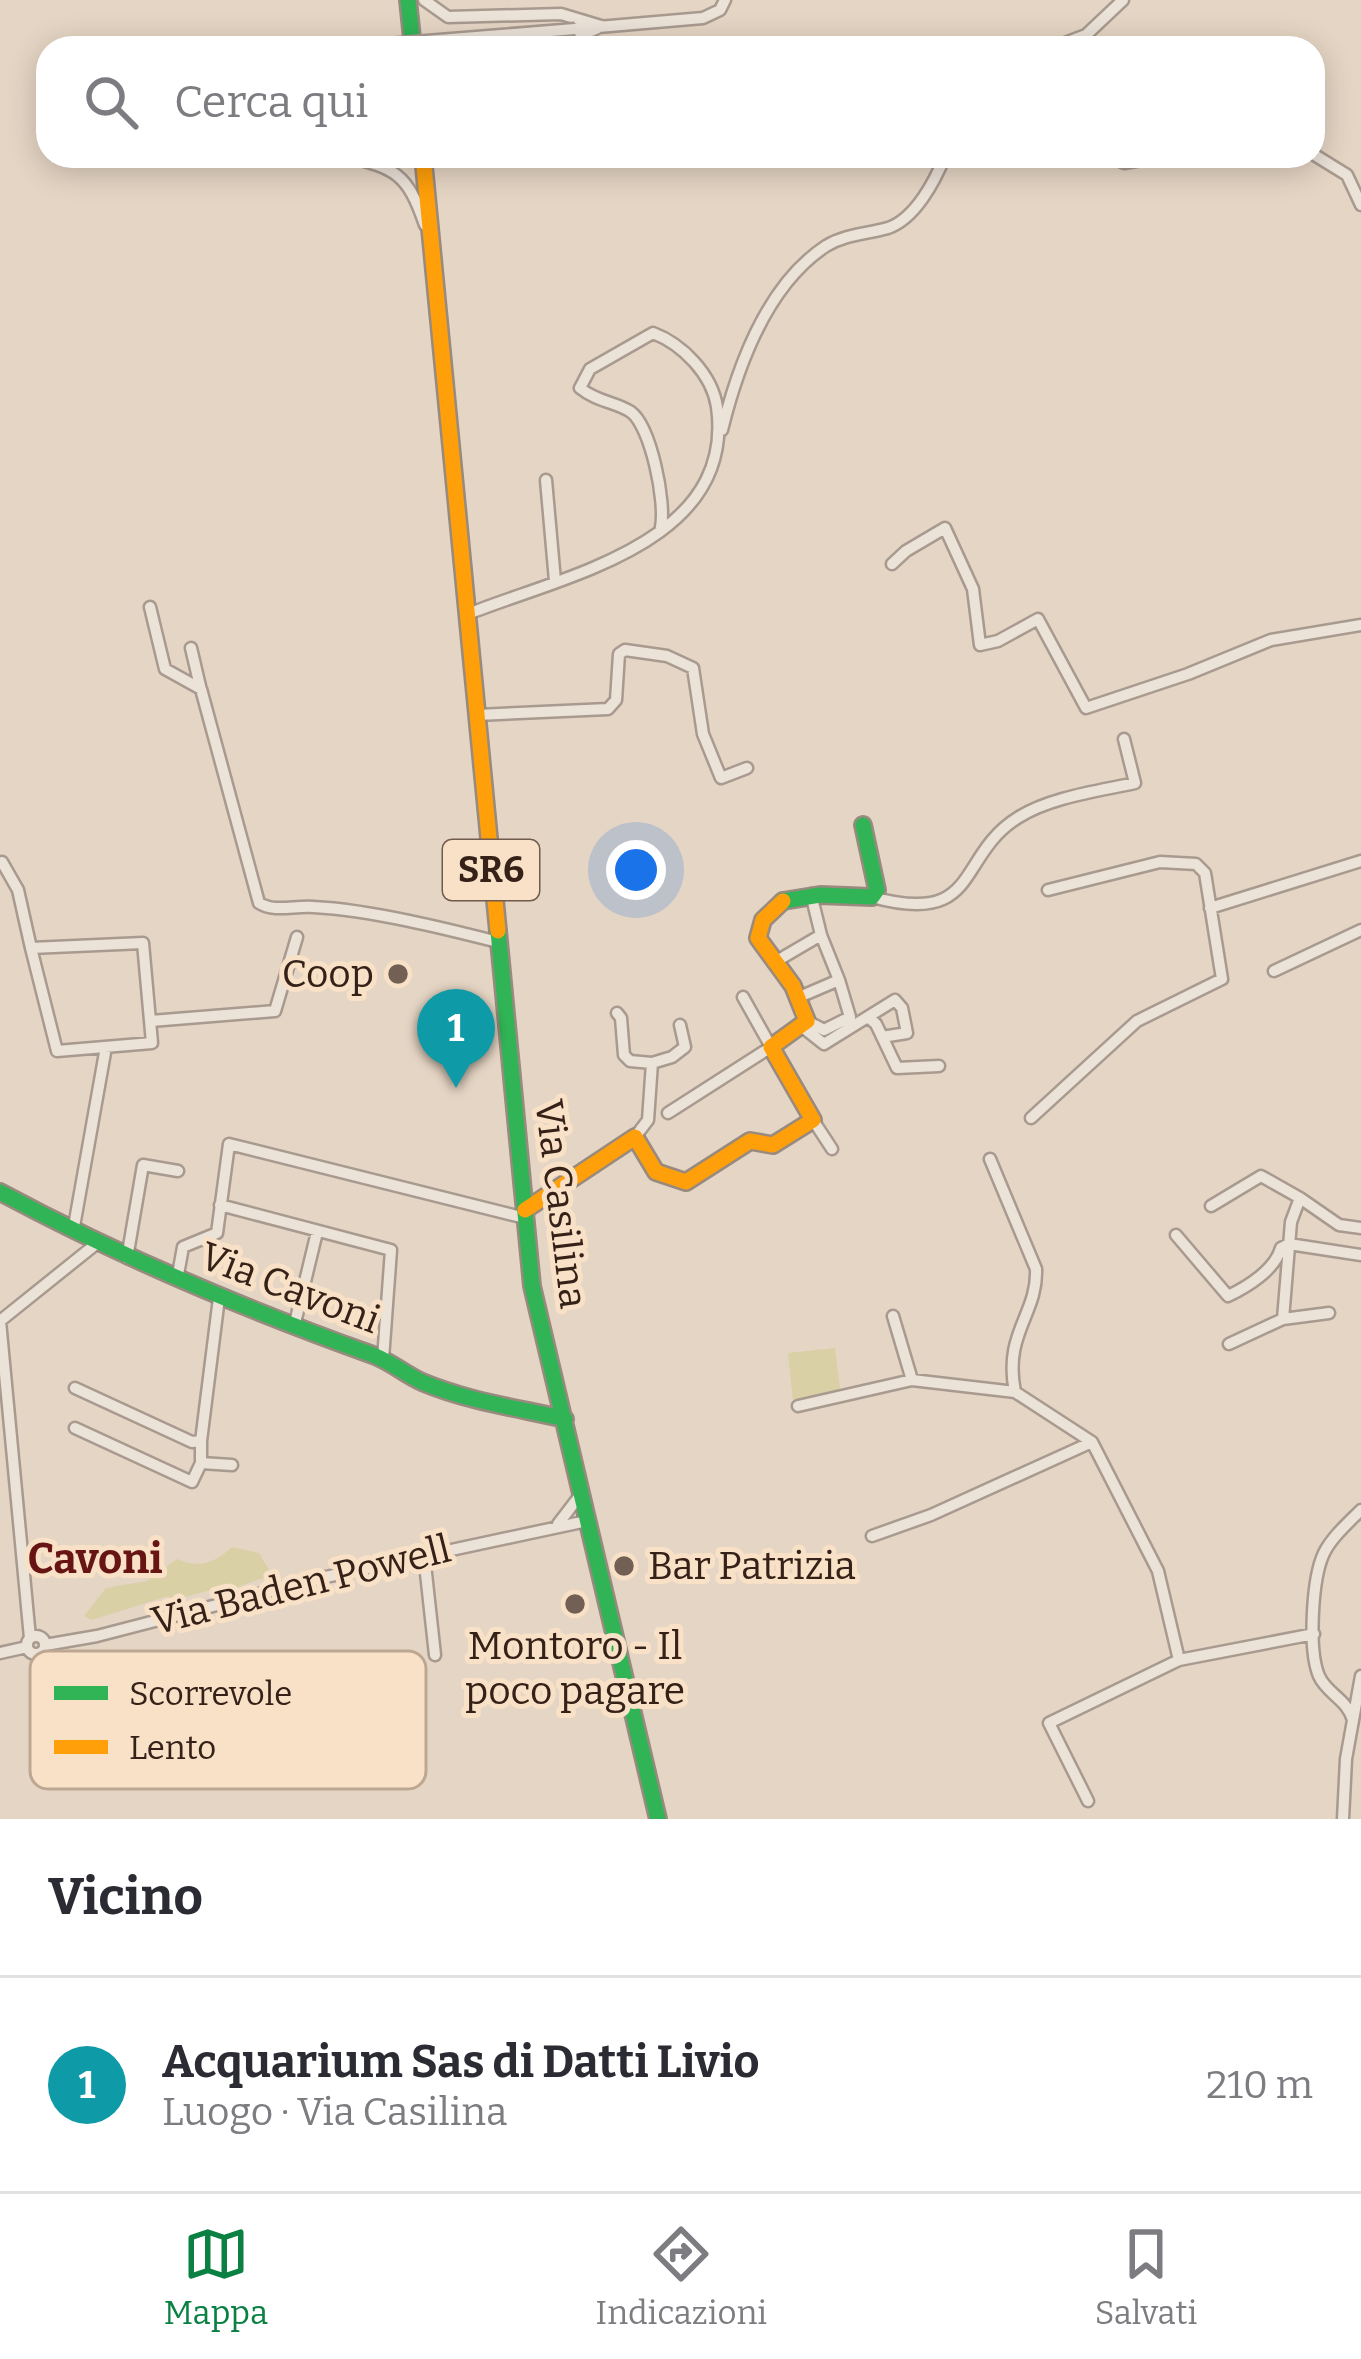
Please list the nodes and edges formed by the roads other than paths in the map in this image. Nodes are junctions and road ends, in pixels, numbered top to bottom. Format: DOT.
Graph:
graph roads {
  1 [pos="407,0"];
  2 [pos="424,0"];
  3 [pos="725,0"];
  4 [pos="1123,0"];
  5 [pos="601,26"];
  6 [pos="411,36"];
  7 [pos="488,36"];
  8 [pos="579,36"];
  9 [pos="1083,36"];
  10 [pos="1325,161"];
  11 [pos="388,168"];
  12 [pos="424,168"];
  13 [pos="940,168"];
  14 [pos="1360,201"];
  15 [pos="432,245"];
  16 [pos="714,450"];
  17 [pos="546,480"];
  18 [pos="661,527"];
  19 [pos="892,564"];
  20 [pos="555,581"];
  21 [pos="150,607"];
  22 [pos="468,614"];
  23 [pos="1361,625"];
  24 [pos="191,648"];
  25 [pos="201,689"];
  26 [pos="477,715"];
  27 [pos="1124,739"];
  28 [pos="748,768"];
  29 [pos="863,825"];
  30 [pos="1361,861"];
  31 [pos="2,862"];
  32 [pos="1048,890"];
  33 [pos="811,894"];
  34 [pos="872,897"];
  35 [pos="1210,908"];
  36 [pos="1361,930"];
  37 [pos="821,935"];
  38 [pos="297,937"];
  39 [pos="498,942"];
  40 [pos="31,948"];
  41 [pos="775,962"];
  42 [pos="1274,971"];
  43 [pos="838,980"];
  44 [pos="743,997"];
  45 [pos="797,998"];
  46 [pos="617,1013"];
  47 [pos="868,1017"];
  48 [pos="152,1021"];
  49 [pos="803,1023"];
  50 [pos="680,1025"];
  51 [pos="883,1037"];
  52 [pos="106,1047"];
  53 [pos="771,1047"];
  54 [pos="652,1063"];
  55 [pos="939,1066"];
  56 [pos="668,1113"];
  57 [pos="1030,1118"];
  58 [pos="813,1120"];
  59 [pos="635,1137"];
  60 [pos="832,1149"];
  61 [pos="990,1159"];
  62 [pos="178,1171"];
  63 [pos="0,1192"];
  64 [pos="1300,1198"];
  65 [pos="220,1205"];
  66 [pos="1211,1205"];
  67 [pos="525,1214"];
  68 [pos="1361,1228"];
  69 [pos="73,1232"];
  70 [pos="317,1232"];
  71 [pos="1176,1235"];
  72 [pos="95,1244"];
  73 [pos="1289,1244"];
  74 [pos="1361,1255"];
  75 [pos="127,1258"];
  76 [pos="177,1280"];
  77 [pos="219,1298"];
  78 [pos="1329,1313"];
  79 [pos="893,1316"];
  80 [pos="1283,1318"];
  81 [pos="0,1321"];
  82 [pos="294,1327"];
  83 [pos="1229,1344"];
  84 [pos="383,1359"];
  85 [pos="3,1372"];
  86 [pos="912,1380"];
  87 [pos="75,1388"];
  88 [pos="1015,1392"];
  89 [pos="798,1406"];
  90 [pos="565,1419"];
  91 [pos="75,1428"];
  92 [pos="201,1441"];
  93 [pos="1092,1442"];
  94 [pos="201,1463"];
  95 [pos="232,1465"];
  96 [pos="582,1490"];
  97 [pos="1360,1510"];
  98 [pos="589,1516"];
  99 [pos="558,1524"];
  100 [pos="872,1537"];
  101 [pos="596,1546"];
  102 [pos="424,1555"];
  103 [pos="1314,1634"];
  104 [pos="28,1642"];
  105 [pos="0,1653"];
  106 [pos="435,1655"];
  107 [pos="1179,1660"];
  108 [pos="1361,1676"];
  109 [pos="1353,1720"];
  110 [pos="1088,1801"];
  111 [pos="658,1819"];
  112 [pos="1342,1819"];
  1 -- 6 [label="main road"];
  2 -- 5 [label="street"];
  3 -- 5 [label="street"];
  4 -- 9 [label="street"];
  5 -- 7 [label="street, bridge"];
  5 -- 8 [label="street"];
  10 -- 14 [label="street"];
  11 -- 15 [label="street"];
  12 -- 15 [label="main road, Via Casilina / SR6"];
  13 -- 16 [label="street"];
  15 -- 22 [label="main road, Via Casilina / SR6"];
  16 -- 18 [label="street"];
  16 -- 18 [label="street"];
  17 -- 20 [label="street"];
  18 -- 20 [label="street"];
  19 -- 23 [label="street"];
  20 -- 22 [label="street"];
  21 -- 25 [label="street"];
  22 -- 26 [label="main road, Via Casilina / SR6"];
  24 -- 25 [label="street"];
  25 -- 39 [label="street"];
  26 -- 28 [label="street"];
  26 -- 39 [label="main road, Via Casilina / SR6"];
  27 -- 34 [label="street"];
  29 -- 34 [label="main road"];
  30 -- 35 [label="street"];
  31 -- 40 [label="street"];
  32 -- 35 [label="street"];
  33 -- 34 [label="main road"];
  33 -- 37 [label="street"];
  33 -- 41 [label="main road"];
  35 -- 57 [label="street"];
  36 -- 42 [label="street"];
  37 -- 41 [label="street"];
  37 -- 43 [label="street"];
  38 -- 48 [label="street"];
  39 -- 67 [label="main road, Via Casilina / SR6"];
  40 -- 48 [label="street"];
  40 -- 52 [label="street"];
  41 -- 45 [label="main road"];
  43 -- 45 [label="street"];
  43 -- 49 [label="street"];
  44 -- 53 [label="street"];
  45 -- 49 [label="main road"];
  46 -- 54 [label="street"];
  47 -- 49 [label="street"];
  47 -- 51 [label="street"];
  47 -- 51 [label="street"];
  48 -- 52 [label="street"];
  49 -- 53 [label="main road"];
  50 -- 54 [label="street"];
  51 -- 55 [label="street"];
  52 -- 69 [label="street"];
  53 -- 56 [label="street"];
  53 -- 58 [label="main road"];
  54 -- 59 [label="street"];
  58 -- 59 [label="main road"];
  58 -- 60 [label="street"];
  59 -- 67 [label="main road"];
  61 -- 88 [label="street"];
  62 -- 75 [label="street"];
  63 -- 69 [label="main road, Via Cavoni"];
  64 -- 66 [label="street"];
  64 -- 68 [label="street"];
  64 -- 73 [label="street"];
  65 -- 67 [label="street"];
  65 -- 70 [label="street"];
  65 -- 76 [label="street"];
  67 -- 90 [label="main road, Via Casilina / SR6"];
  69 -- 72 [label="main road, Via Cavoni"];
  70 -- 82 [label="street"];
  70 -- 84 [label="street"];
  71 -- 73 [label="street"];
  72 -- 75 [label="main road, Via Cavoni"];
  72 -- 81 [label="street"];
  73 -- 74 [label="street"];
  73 -- 80 [label="street"];
  75 -- 76 [label="main road, Via Cavoni"];
  76 -- 77 [label="main road, Via Cavoni"];
  77 -- 82 [label="main road, Via Cavoni"];
  77 -- 92 [label="street"];
  78 -- 80 [label="street"];
  79 -- 86 [label="street"];
  80 -- 83 [label="street"];
  81 -- 85 [label="street"];
  82 -- 84 [label="main road, Via Cavoni"];
  84 -- 90 [label="main road, Via Cavoni"];
  85 -- 104 [label="street"];
  86 -- 88 [label="street"];
  86 -- 89 [label="street"];
  87 -- 92 [label="street"];
  88 -- 93 [label="street"];
  90 -- 96 [label="main road, Via Casilina / SR6"];
  91 -- 94 [label="street"];
  92 -- 94 [label="street"];
  93 -- 100 [label="street"];
  93 -- 107 [label="street"];
  94 -- 95 [label="street"];
  96 -- 98 [label="main road, Via Casilina / SR6"];
  96 -- 99 [label="street"];
  97 -- 103 [label="street"];
  98 -- 99 [label="street, Via Baden Powell"];
  98 -- 101 [label="main road, Via Casilina / SR6"];
  99 -- 101 [label="street"];
  99 -- 102 [label="street, Via Baden Powell"];
  101 -- 111 [label="main road, Via Casilina / SR6"];
  102 -- 104 [label="street, Via Baden Powell"];
  102 -- 106 [label="street"];
  103 -- 107 [label="street"];
  103 -- 109 [label="street"];
  104 -- 105 [label="street"];
  107 -- 110 [label="street"];
  108 -- 109 [label="street"];
  109 -- 112 [label="street"];
}
